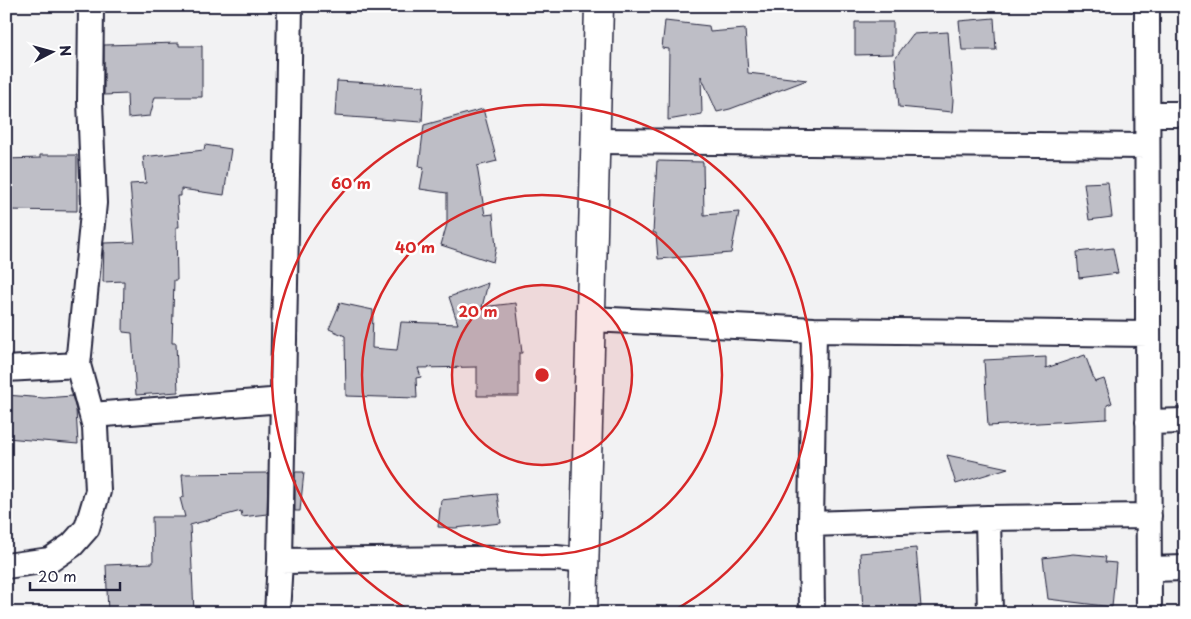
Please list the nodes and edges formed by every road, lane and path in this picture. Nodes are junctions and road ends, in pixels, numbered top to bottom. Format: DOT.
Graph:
graph roads {
  1 [pos="90,6"];
  2 [pos="290,6"];
  3 [pos="599,6"];
  4 [pos="1147,6"];
  5 [pos="1148,114"];
  6 [pos="1185,114"];
  7 [pos="596,141"];
  8 [pos="1147,146"];
  9 [pos="591,319"];
  10 [pos="814,330"];
  11 [pos="1148,334"];
  12 [pos="78,365"];
  13 [pos="6,369"];
  14 [pos="283,400"];
  15 [pos="92,415"];
  16 [pos="1185,421"];
  17 [pos="1148,422"];
  18 [pos="1149,516"];
  19 [pos="988,518"];
  20 [pos="810,524"];
  21 [pos="280,560"];
  22 [pos="585,561"];
  23 [pos="6,566"];
  24 [pos="1185,568"];
  25 [pos="1149,569"];
  26 [pos="277,613"];
  27 [pos="583,613"];
  28 [pos="812,613"];
  29 [pos="990,613"];
  30 [pos="1149,613"];
  1 -- 12 [label="street"];
  2 -- 14 [label="street"];
  3 -- 7 [label="street"];
  4 -- 5 [label="street"];
  5 -- 6 [label="street"];
  5 -- 8 [label="street"];
  7 -- 8 [label="street"];
  7 -- 9 [label="street"];
  8 -- 11 [label="street"];
  9 -- 10 [label="street"];
  9 -- 22 [label="street"];
  10 -- 11 [label="street"];
  10 -- 20 [label="street"];
  11 -- 17 [label="street"];
  12 -- 13 [label="street"];
  12 -- 15 [label="street"];
  14 -- 15 [label="street"];
  14 -- 21 [label="street"];
  15 -- 23 [label="street"];
  16 -- 17 [label="street"];
  17 -- 18 [label="street"];
  18 -- 19 [label="street"];
  18 -- 25 [label="street"];
  19 -- 20 [label="street"];
  19 -- 29 [label="street"];
  20 -- 28 [label="street"];
  21 -- 22 [label="street"];
  21 -- 26 [label="street"];
  22 -- 27 [label="street"];
  24 -- 25 [label="street"];
  25 -- 30 [label="street"];
}
